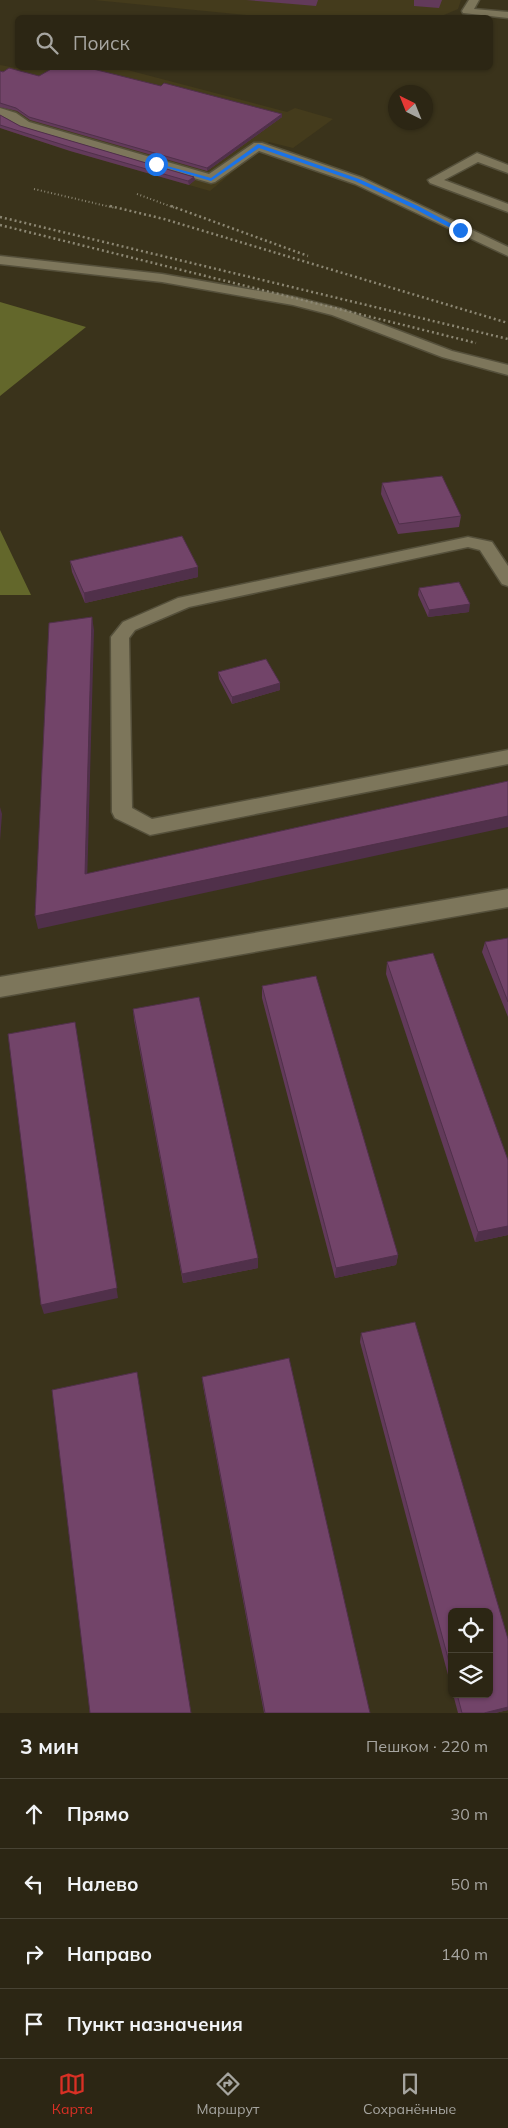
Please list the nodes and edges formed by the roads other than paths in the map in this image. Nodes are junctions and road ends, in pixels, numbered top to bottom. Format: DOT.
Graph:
graph roads {
  1 [pos="474,0"];
  2 [pos="508,15"];
  3 [pos="0,112"];
  4 [pos="508,169"];
  5 [pos="508,195"];
  6 [pos="494,203"];
  7 [pos="508,208"];
  8 [pos="508,252"];
  9 [pos="0,260"];
  10 [pos="508,370"];
  11 [pos="508,580"];
  12 [pos="508,757"];
  13 [pos="508,898"];
  14 [pos="0,987"];
  1 -- 2 [label="street"];
  3 -- 8 [label="street"];
  4 -- 6 [label="street"];
  5 -- 6 [label="street"];
  6 -- 7 [label="street"];
  9 -- 10 [label="street"];
  11 -- 12 [label="street"];
  13 -- 14 [label="street"];
}
